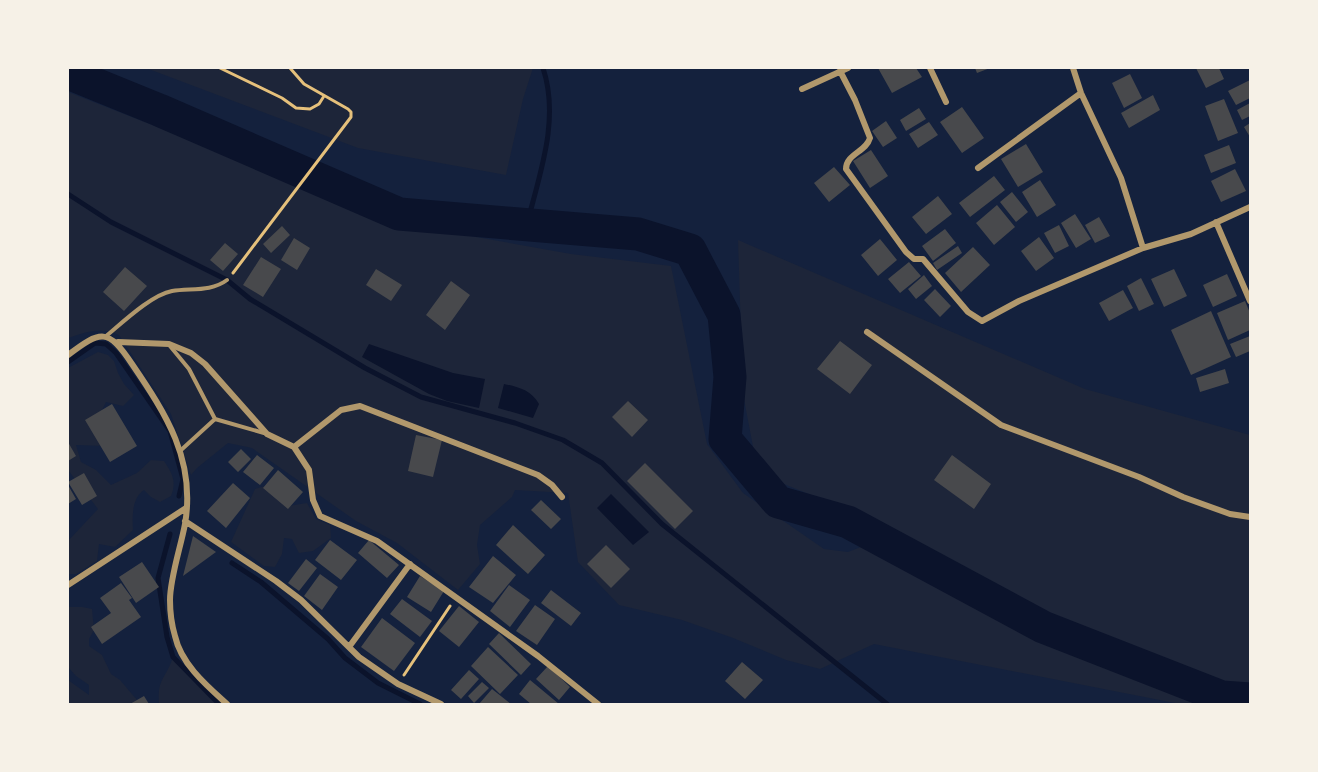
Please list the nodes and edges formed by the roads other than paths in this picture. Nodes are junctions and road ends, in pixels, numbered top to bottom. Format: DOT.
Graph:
graph roads {
  1 [pos="848,68"];
  2 [pos="930,68"];
  3 [pos="1073,68"];
  4 [pos="840,71"];
  5 [pos="802,89"];
  6 [pos="1081,93"];
  7 [pos="946,102"];
  8 [pos="978,168"];
  9 [pos="1251,207"];
  10 [pos="1216,222"];
  11 [pos="1143,248"];
  12 [pos="228,279"];
  13 [pos="1251,301"];
  14 [pos="867,332"];
  15 [pos="105,337"];
  16 [pos="118,342"];
  17 [pos="169,344"];
  18 [pos="68,355"];
  19 [pos="215,419"];
  20 [pos="267,434"];
  21 [pos="294,447"];
  22 [pos="180,452"];
  23 [pos="562,497"];
  24 [pos="186,508"];
  25 [pos="1251,517"];
  26 [pos="185,522"];
  27 [pos="410,564"];
  28 [pos="68,585"];
  29 [pos="349,646"];
  30 [pos="227,705"];
  31 [pos="441,705"];
  32 [pos="598,705"];
  1 -- 4 [label="street"];
  2 -- 7 [label="street"];
  3 -- 6 [label="street"];
  4 -- 5 [label="street"];
  4 -- 11 [label="street"];
  6 -- 8 [label="street"];
  6 -- 11 [label="street"];
  9 -- 10 [label="street"];
  10 -- 11 [label="street"];
  10 -- 13 [label="street"];
  12 -- 15 [label="lane"];
  14 -- 25 [label="street"];
  15 -- 16 [label="street"];
  15 -- 18 [label="street"];
  16 -- 17 [label="street"];
  16 -- 22 [label="street"];
  17 -- 19 [label="lane"];
  17 -- 20 [label="street"];
  19 -- 20 [label="lane"];
  19 -- 22 [label="lane"];
  20 -- 21 [label="street"];
  21 -- 23 [label="street"];
  21 -- 27 [label="street"];
  22 -- 24 [label="street"];
  24 -- 26 [label="street"];
  24 -- 28 [label="street"];
  26 -- 29 [label="street"];
  26 -- 30 [label="street"];
  27 -- 29 [label="street"];
  27 -- 32 [label="street"];
  29 -- 31 [label="street"];
}
